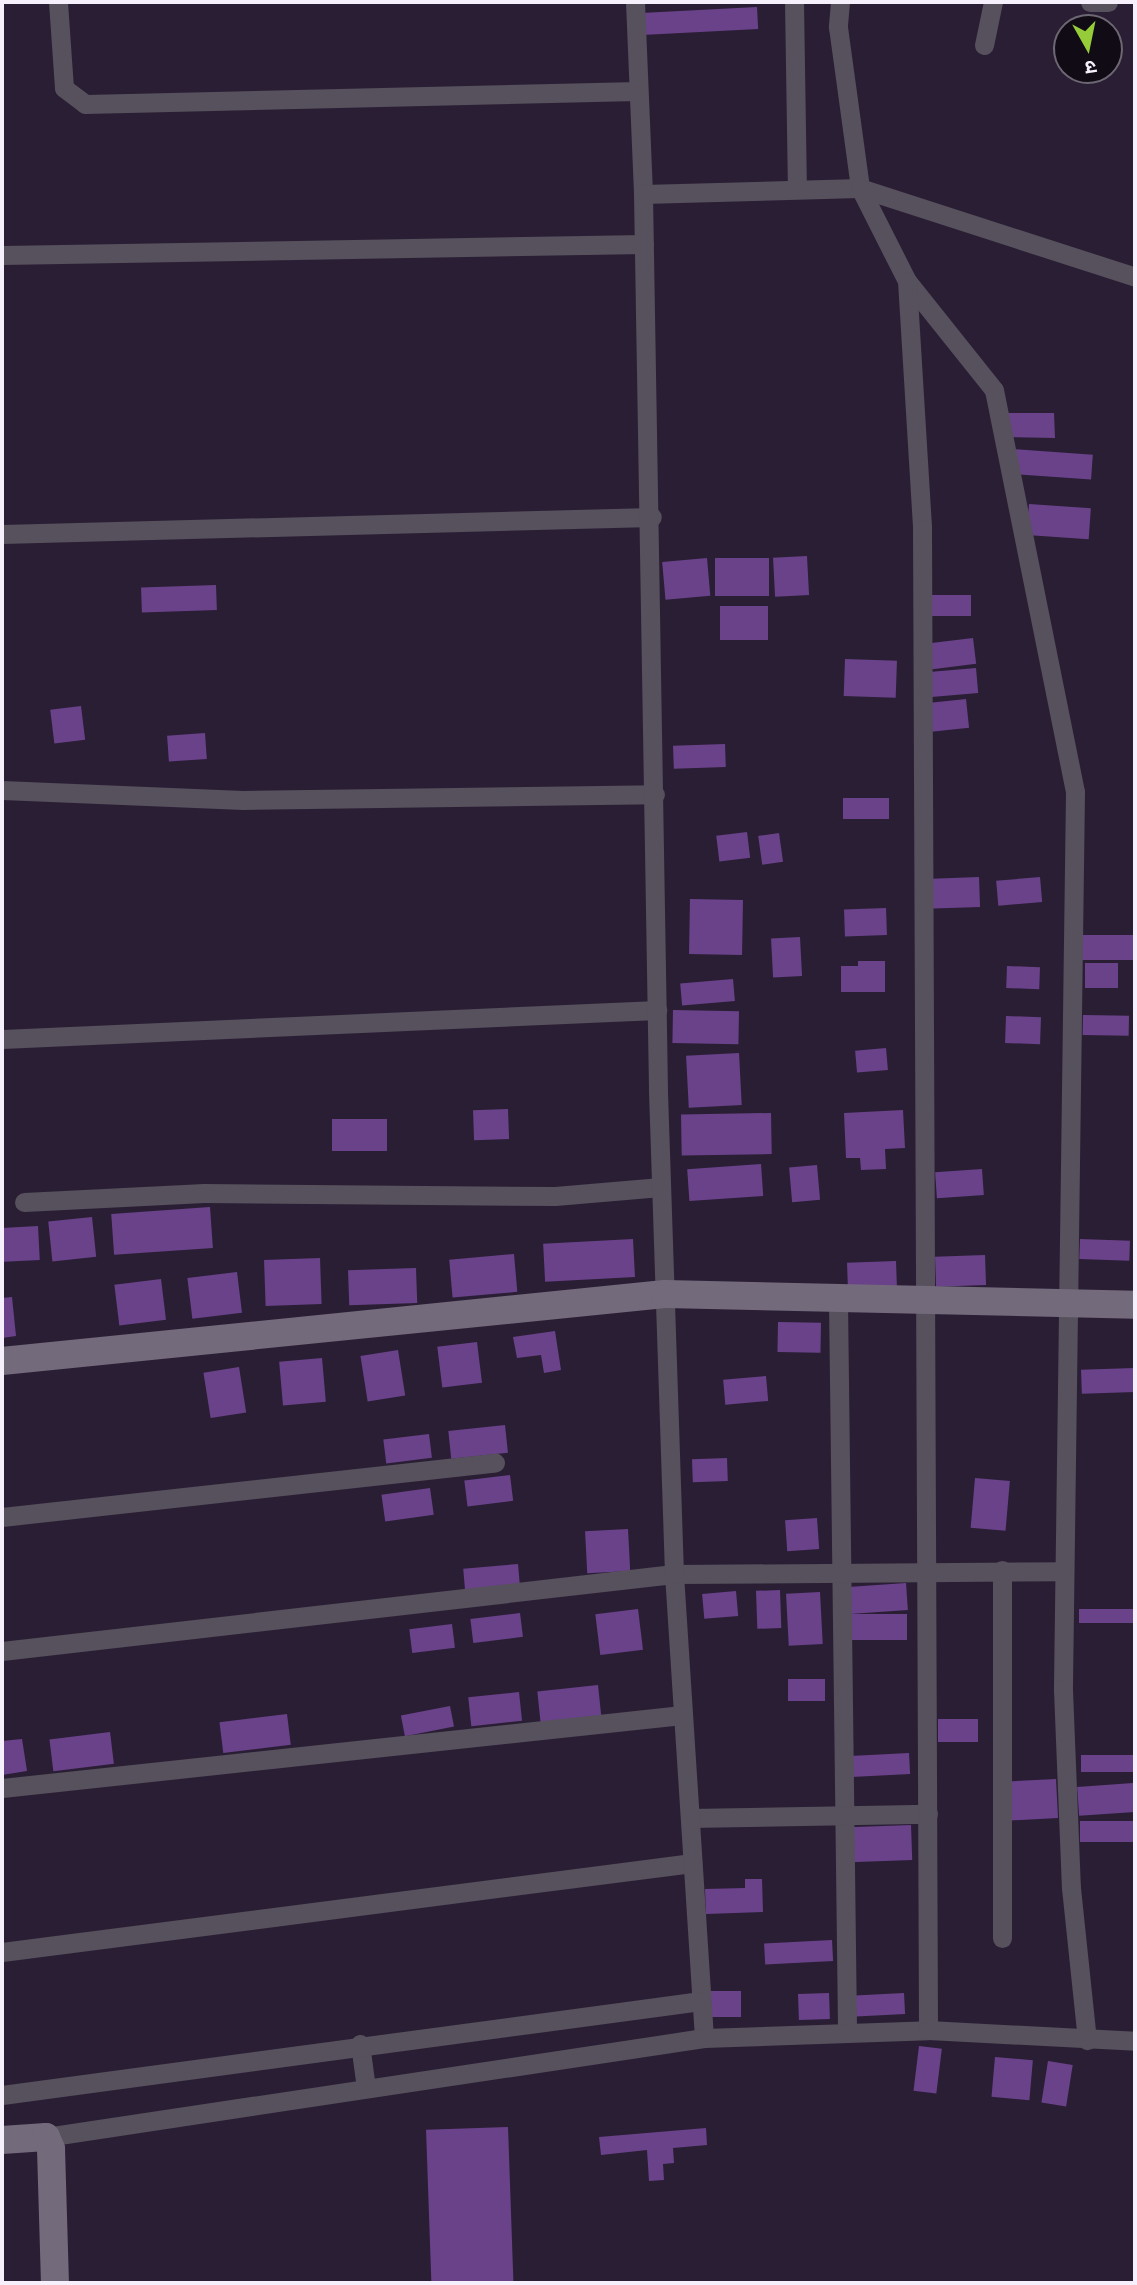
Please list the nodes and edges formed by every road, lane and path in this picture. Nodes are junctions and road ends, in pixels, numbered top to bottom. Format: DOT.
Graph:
graph roads {
  1 [pos="58,2"];
  2 [pos="635,2"];
  3 [pos="794,2"];
  4 [pos="840,2"];
  5 [pos="993,2"];
  6 [pos="1090,2"];
  7 [pos="1108,2"];
  8 [pos="984,45"];
  9 [pos="638,90"];
  10 [pos="860,188"];
  11 [pos="797,189"];
  12 [pos="643,194"];
  13 [pos="644,244"];
  14 [pos="2,256"];
  15 [pos="1135,277"];
  16 [pos="907,281"];
  17 [pos="652,517"];
  18 [pos="2,534"];
  19 [pos="2,790"];
  20 [pos="655,794"];
  21 [pos="657,1010"];
  22 [pos="2,1039"];
  23 [pos="661,1187"];
  24 [pos="24,1202"];
  25 [pos="664,1294"];
  26 [pos="838,1301"];
  27 [pos="923,1303"];
  28 [pos="1065,1303"];
  29 [pos="1135,1305"];
  30 [pos="2,1362"];
  31 [pos="495,1463"];
  32 [pos="2,1517"];
  33 [pos="1002,1570"];
  34 [pos="926,1571"];
  35 [pos="1062,1571"];
  36 [pos="674,1574"];
  37 [pos="840,1575"];
  38 [pos="2,1651"];
  39 [pos="682,1715"];
  40 [pos="2,1788"];
  41 [pos="844,1814"];
  42 [pos="928,1814"];
  43 [pos="690,1818"];
  44 [pos="692,1863"];
  45 [pos="1002,1938"];
  46 [pos="2,1952"];
  47 [pos="701,2001"];
  48 [pos="928,2029"];
  49 [pos="847,2031"];
  50 [pos="704,2038"];
  51 [pos="1087,2040"];
  52 [pos="1135,2041"];
  53 [pos="360,2044"];
  54 [pos="366,2088"];
  55 [pos="2,2095"];
  56 [pos="46,2137"];
  57 [pos="2,2140"];
  58 [pos="55,2283"];
  1 -- 9 [label="street"];
  2 -- 9 [label="street"];
  3 -- 11 [label="street"];
  4 -- 10 [label="street"];
  5 -- 8 [label="street"];
  6 -- 7 [label="street"];
  9 -- 12 [label="street"];
  10 -- 11 [label="street"];
  10 -- 15 [label="street"];
  10 -- 16 [label="street"];
  11 -- 12 [label="street"];
  12 -- 13 [label="street"];
  13 -- 14 [label="street"];
  13 -- 17 [label="street"];
  16 -- 27 [label="street"];
  16 -- 28 [label="street"];
  17 -- 18 [label="street"];
  17 -- 20 [label="street"];
  19 -- 20 [label="street"];
  20 -- 21 [label="street"];
  21 -- 22 [label="street"];
  21 -- 23 [label="street"];
  23 -- 24 [label="street"];
  23 -- 25 [label="street"];
  25 -- 26 [label="street"];
  25 -- 30 [label="street"];
  25 -- 36 [label="street"];
  26 -- 27 [label="street"];
  26 -- 37 [label="street"];
  27 -- 28 [label="street"];
  27 -- 34 [label="street"];
  28 -- 29 [label="street"];
  28 -- 35 [label="street"];
  31 -- 32 [label="street"];
  33 -- 34 [label="street"];
  33 -- 35 [label="street"];
  33 -- 45 [label="street"];
  34 -- 37 [label="street"];
  34 -- 42 [label="street"];
  35 -- 51 [label="street"];
  36 -- 37 [label="street"];
  36 -- 38 [label="street"];
  36 -- 39 [label="street"];
  37 -- 41 [label="street"];
  39 -- 40 [label="street"];
  39 -- 43 [label="street"];
  41 -- 42 [label="street"];
  41 -- 43 [label="street"];
  41 -- 49 [label="street"];
  42 -- 48 [label="street"];
  43 -- 44 [label="street"];
  44 -- 46 [label="street"];
  44 -- 47 [label="street"];
  47 -- 50 [label="street"];
  47 -- 53 [label="street"];
  48 -- 49 [label="street"];
  48 -- 51 [label="street"];
  49 -- 50 [label="street"];
  50 -- 54 [label="street"];
  51 -- 52 [label="street"];
  53 -- 54 [label="street"];
  53 -- 55 [label="street"];
  54 -- 56 [label="street"];
  56 -- 57 [label="street"];
  56 -- 58 [label="street"];
}
